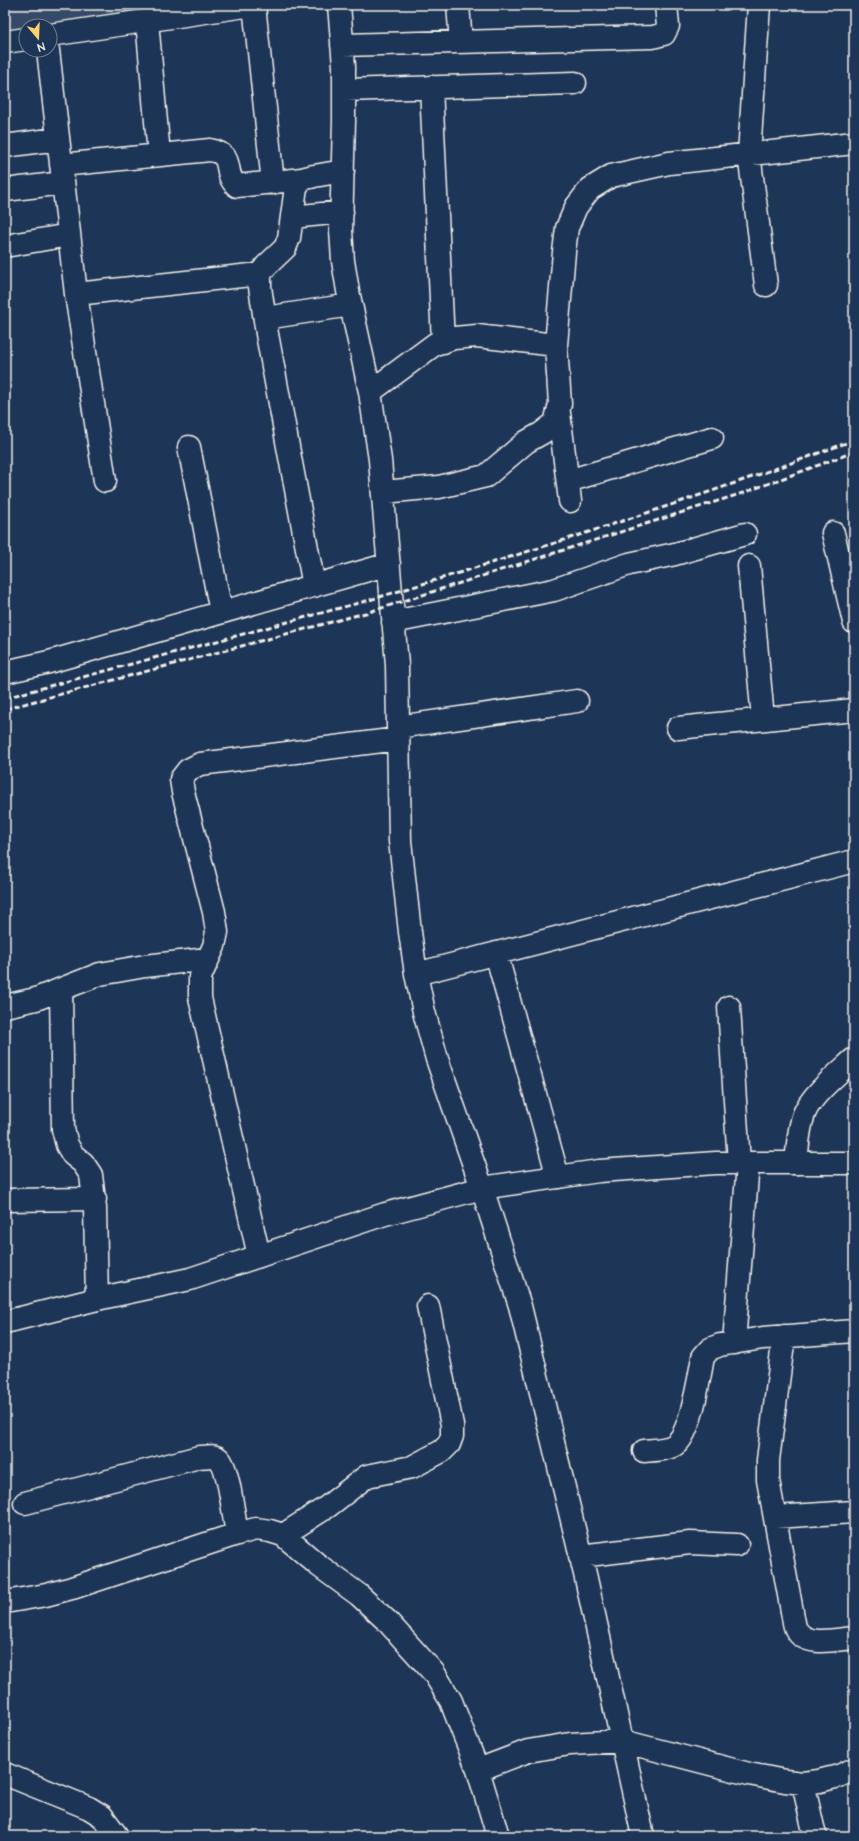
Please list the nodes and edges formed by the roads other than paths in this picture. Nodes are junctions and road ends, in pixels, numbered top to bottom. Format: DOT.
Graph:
graph roads {
  1 [pos="253,5"];
  2 [pos="339,5"];
  3 [pos="458,5"];
  4 [pos="666,5"];
  5 [pos="759,5"];
  6 [pos="147,21"];
  7 [pos="58,34"];
  8 [pos="18,40"];
  9 [pos="5,42"];
  10 [pos="461,42"];
  11 [pos="342,45"];
  12 [pos="49,58"];
  13 [pos="575,83"];
  14 [pos="431,87"];
  15 [pos="344,90"];
  16 [pos="57,139"];
  17 [pos="854,143"];
  18 [pos="5,146"];
  19 [pos="749,154"];
  20 [pos="159,155"];
  21 [pos="343,171"];
  22 [pos="62,174"];
  23 [pos="302,180"];
  24 [pos="273,183"];
  25 [pos="5,190"];
  26 [pos="342,212"];
  27 [pos="292,217"];
  28 [pos="69,235"];
  29 [pos="5,246"];
  30 [pos="260,274"];
  31 [pos="766,285"];
  32 [pos="76,294"];
  33 [pos="351,306"];
  34 [pos="265,318"];
  35 [pos="442,342"];
  36 [pos="556,345"];
  37 [pos="370,392"];
  38 [pos="559,413"];
  39 [pos="712,438"];
  40 [pos="189,447"];
  41 [pos="105,481"];
  42 [pos="383,492"];
  43 [pos="833,533"];
  44 [pos="745,534"];
  45 [pos="389,564"];
  46 [pos="749,566"];
  47 [pos="314,586"];
  48 [pos="221,612"];
  49 [pos="394,622"];
  50 [pos="854,622"];
  51 [pos="5,672"];
  52 [pos="577,701"];
  53 [pos="854,710"];
  54 [pos="763,719"];
  55 [pos="678,728"];
  56 [pos="398,733"];
  57 [pos="854,861"];
  58 [pos="496,953"];
  59 [pos="207,959"];
  60 [pos="416,974"];
  61 [pos="61,990"];
  62 [pos="5,1006"];
  63 [pos="729,1007"];
  64 [pos="854,1059"];
  65 [pos="854,1162"];
  66 [pos="743,1163"];
  67 [pos="796,1163"];
  68 [pos="558,1177"];
  69 [pos="482,1188"];
  70 [pos="95,1199"];
  71 [pos="5,1200"];
  72 [pos="259,1256"];
  73 [pos="97,1299"];
  74 [pos="428,1306"];
  75 [pos="6,1318"];
  76 [pos="854,1331"];
  77 [pos="784,1336"];
  78 [pos="734,1343"];
  79 [pos="644,1451"];
  80 [pos="25,1503"];
  81 [pos="854,1512"];
  82 [pos="775,1517"];
  83 [pos="237,1534"];
  84 [pos="283,1535"];
  85 [pos="737,1545"];
  86 [pos="580,1556"];
  87 [pos="5,1602"];
  88 [pos="854,1638"];
  89 [pos="622,1741"];
  90 [pos="854,1769"];
  91 [pos="478,1770"];
  92 [pos="5,1774"];
  93 [pos="803,1783"];
  94 [pos="116,1836"];
  95 [pos="498,1836"];
  96 [pos="643,1836"];
  97 [pos="815,1836"];
  1 -- 6 [label="street"];
  1 -- 24 [label="street"];
  2 -- 11 [label="street"];
  3 -- 10 [label="street"];
  4 -- 10 [label="street"];
  5 -- 19 [label="street"];
  6 -- 7 [label="street"];
  6 -- 20 [label="street"];
  8 -- 9 [label="street"];
  10 -- 11 [label="street"];
  11 -- 15 [label="street"];
  12 -- 16 [label="street"];
  13 -- 14 [label="street"];
  14 -- 15 [label="street"];
  14 -- 35 [label="street"];
  15 -- 21 [label="street"];
  16 -- 18 [label="street"];
  16 -- 22 [label="street"];
  17 -- 19 [label="street"];
  19 -- 31 [label="street"];
  19 -- 36 [label="street"];
  20 -- 22 [label="street"];
  20 -- 24 [label="street"];
  21 -- 23 [label="street"];
  21 -- 26 [label="street"];
  22 -- 25 [label="street"];
  22 -- 28 [label="street"];
  23 -- 24 [label="street"];
  23 -- 27 [label="street"];
  26 -- 27 [label="street"];
  26 -- 33 [label="street"];
  27 -- 30 [label="street"];
  28 -- 29 [label="street"];
  28 -- 32 [label="street"];
  30 -- 32 [label="street"];
  30 -- 34 [label="street"];
  32 -- 41 [label="street"];
  33 -- 34 [label="street"];
  33 -- 37 [label="street"];
  34 -- 47 [label="street"];
  35 -- 36 [label="street"];
  35 -- 37 [label="street"];
  36 -- 38 [label="street"];
  37 -- 42 [label="street"];
  38 -- 39 [label="street"];
  38 -- 42 [label="street"];
  40 -- 48 [label="street"];
  42 -- 45 [label="street"];
  43 -- 50 [label="street"];
  44 -- 49 [label="street"];
  45 -- 47 [label="street"];
  45 -- 49 [label="street"];
  46 -- 54 [label="street"];
  47 -- 48 [label="street"];
  48 -- 51 [label="street"];
  49 -- 56 [label="street"];
  52 -- 56 [label="street"];
  53 -- 54 [label="street"];
  54 -- 55 [label="street"];
  56 -- 59 [label="street"];
  56 -- 60 [label="street"];
  57 -- 58 [label="street"];
  58 -- 60 [label="street"];
  58 -- 68 [label="street"];
  59 -- 61 [label="street"];
  59 -- 72 [label="street"];
  60 -- 69 [label="street"];
  61 -- 62 [label="street"];
  61 -- 70 [label="street"];
  63 -- 66 [label="street"];
  64 -- 67 [label="street"];
  65 -- 67 [label="street"];
  66 -- 67 [label="street"];
  66 -- 68 [label="street"];
  66 -- 78 [label="street"];
  68 -- 69 [label="street"];
  69 -- 72 [label="street"];
  69 -- 86 [label="street"];
  70 -- 71 [label="street"];
  70 -- 73 [label="street"];
  72 -- 73 [label="street"];
  73 -- 75 [label="street"];
  74 -- 84 [label="street"];
  76 -- 77 [label="street"];
  77 -- 78 [label="street"];
  77 -- 82 [label="street"];
  78 -- 79 [label="street"];
  80 -- 83 [label="street"];
  81 -- 82 [label="street"];
  82 -- 88 [label="street"];
  83 -- 84 [label="street"];
  83 -- 87 [label="street"];
  84 -- 91 [label="street"];
  85 -- 86 [label="street"];
  86 -- 89 [label="street"];
  89 -- 91 [label="street"];
  89 -- 93 [label="street"];
  89 -- 96 [label="street"];
  90 -- 93 [label="street"];
  91 -- 95 [label="street"];
  92 -- 94 [label="street"];
  93 -- 97 [label="street"];
}
